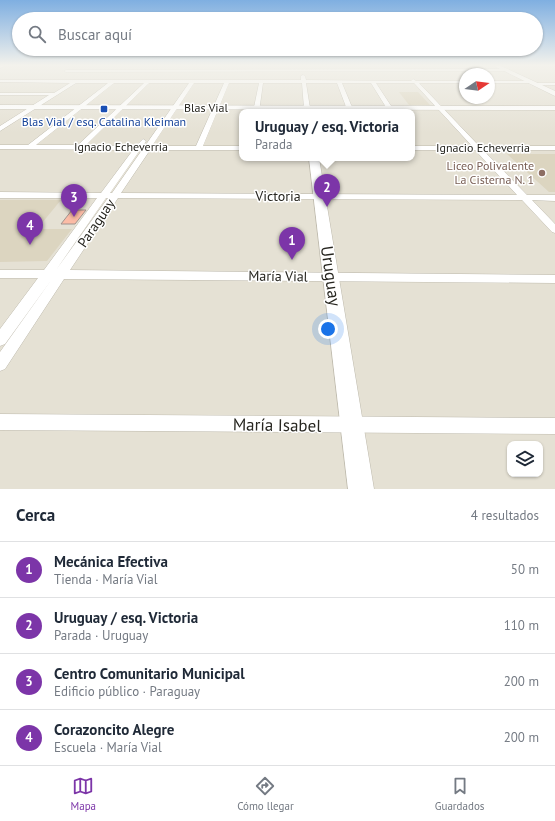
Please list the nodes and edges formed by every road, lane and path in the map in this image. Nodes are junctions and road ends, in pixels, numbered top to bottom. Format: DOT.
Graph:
graph roads {
  1 [pos="64,88"];
  2 [pos="104,88"];
  3 [pos="141,88"];
  4 [pos="186,88"];
  5 [pos="225,88"];
  6 [pos="260,88"];
  7 [pos="303,88"];
  8 [pos="342,88"];
  9 [pos="377,88"];
  10 [pos="420,88"];
  11 [pos="544,88"];
  12 [pos="553,92"];
  13 [pos="0,94"];
  14 [pos="55,94"];
  15 [pos="0,107"];
  16 [pos="34,107"];
  17 [pos="80,107"];
  18 [pos="121,107"];
  19 [pos="171,108"];
  20 [pos="216,108"];
  21 [pos="439,108"];
  22 [pos="555,108"];
  23 [pos="239,109"];
  24 [pos="256,109"];
  25 [pos="307,109"];
  26 [pos="351,109"];
  27 [pos="390,109"];
  28 [pos="415,109"];
  29 [pos="0,129"];
  30 [pos="415,146"];
  31 [pos="0,147"];
  32 [pos="30,147"];
  33 [pos="80,147"];
  34 [pos="143,147"];
  35 [pos="199,148"];
  36 [pos="239,148"];
  37 [pos="477,148"];
  38 [pos="555,148"];
  39 [pos="314,161"];
  40 [pos="0,195"];
  41 [pos="110,195"];
  42 [pos="319,196"];
  43 [pos="524,198"];
  44 [pos="555,198"];
  45 [pos="555,230"];
  46 [pos="0,274"];
  47 [pos="48,274"];
  48 [pos="62,274"];
  49 [pos="331,276"];
  50 [pos="555,279"];
  51 [pos="0,340"];
  52 [pos="0,364"];
  53 [pos="0,422"];
  54 [pos="352,426"];
  55 [pos="555,426"];
  56 [pos="361,489"];
  1 -- 14 [label="street"];
  2 -- 17 [label="street"];
  3 -- 18 [label="street"];
  4 -- 19 [label="street, Paraguay"];
  5 -- 20 [label="street"];
  6 -- 24 [label="street"];
  7 -- 25 [label="street"];
  8 -- 26 [label="street"];
  9 -- 27 [label="street"];
  10 -- 21 [label="street"];
  11 -- 12 [label="street"];
  13 -- 14 [label="street"];
  14 -- 16 [label="street"];
  15 -- 16 [label="street, Blas Vial"];
  16 -- 17 [label="street, Blas Vial"];
  16 -- 29 [label="street"];
  17 -- 18 [label="street, Blas Vial"];
  17 -- 32 [label="street"];
  18 -- 19 [label="street, Blas Vial"];
  18 -- 33 [label="street"];
  19 -- 20 [label="street, Blas Vial"];
  19 -- 34 [label="street, Paraguay"];
  20 -- 23 [label="street, Blas Vial"];
  20 -- 35 [label="street"];
  21 -- 22 [label="street, Blas Vial"];
  21 -- 28 [label="street, Blas Vial"];
  21 -- 37 [label="street"];
  30 -- 37 [label="street, Ignacio Echeverria"];
  31 -- 32 [label="street, Ignacio Echeverria"];
  32 -- 33 [label="street, Ignacio Echeverria"];
  33 -- 34 [label="street, Ignacio Echeverria"];
  34 -- 35 [label="street, Ignacio Echeverria"];
  34 -- 41 [label="street, Paraguay"];
  35 -- 36 [label="street, Ignacio Echeverria"];
  37 -- 38 [label="street, Ignacio Echeverria"];
  37 -- 43 [label="street"];
  39 -- 42 [label="street, Uruguay"];
  40 -- 41 [label="street, Victoria"];
  41 -- 42 [label="street, Victoria"];
  41 -- 47 [label="street, Paraguay"];
  41 -- 48 [label="street, Paraguay"];
  42 -- 43 [label="street, Victoria"];
  42 -- 49 [label="street, Uruguay"];
  43 -- 44 [label="street, Victoria"];
  43 -- 45 [label="street"];
  46 -- 47 [label="street, María Vial"];
  47 -- 48 [label="street, María Vial"];
  47 -- 51 [label="street, Paraguay"];
  48 -- 49 [label="street, María Vial"];
  48 -- 52 [label="street, Paraguay"];
  49 -- 50 [label="street, María Vial"];
  49 -- 54 [label="street, Uruguay"];
  53 -- 54 [label="street, María Isabel"];
  54 -- 55 [label="street, María Isabel"];
  54 -- 56 [label="street, Uruguay"];
}
